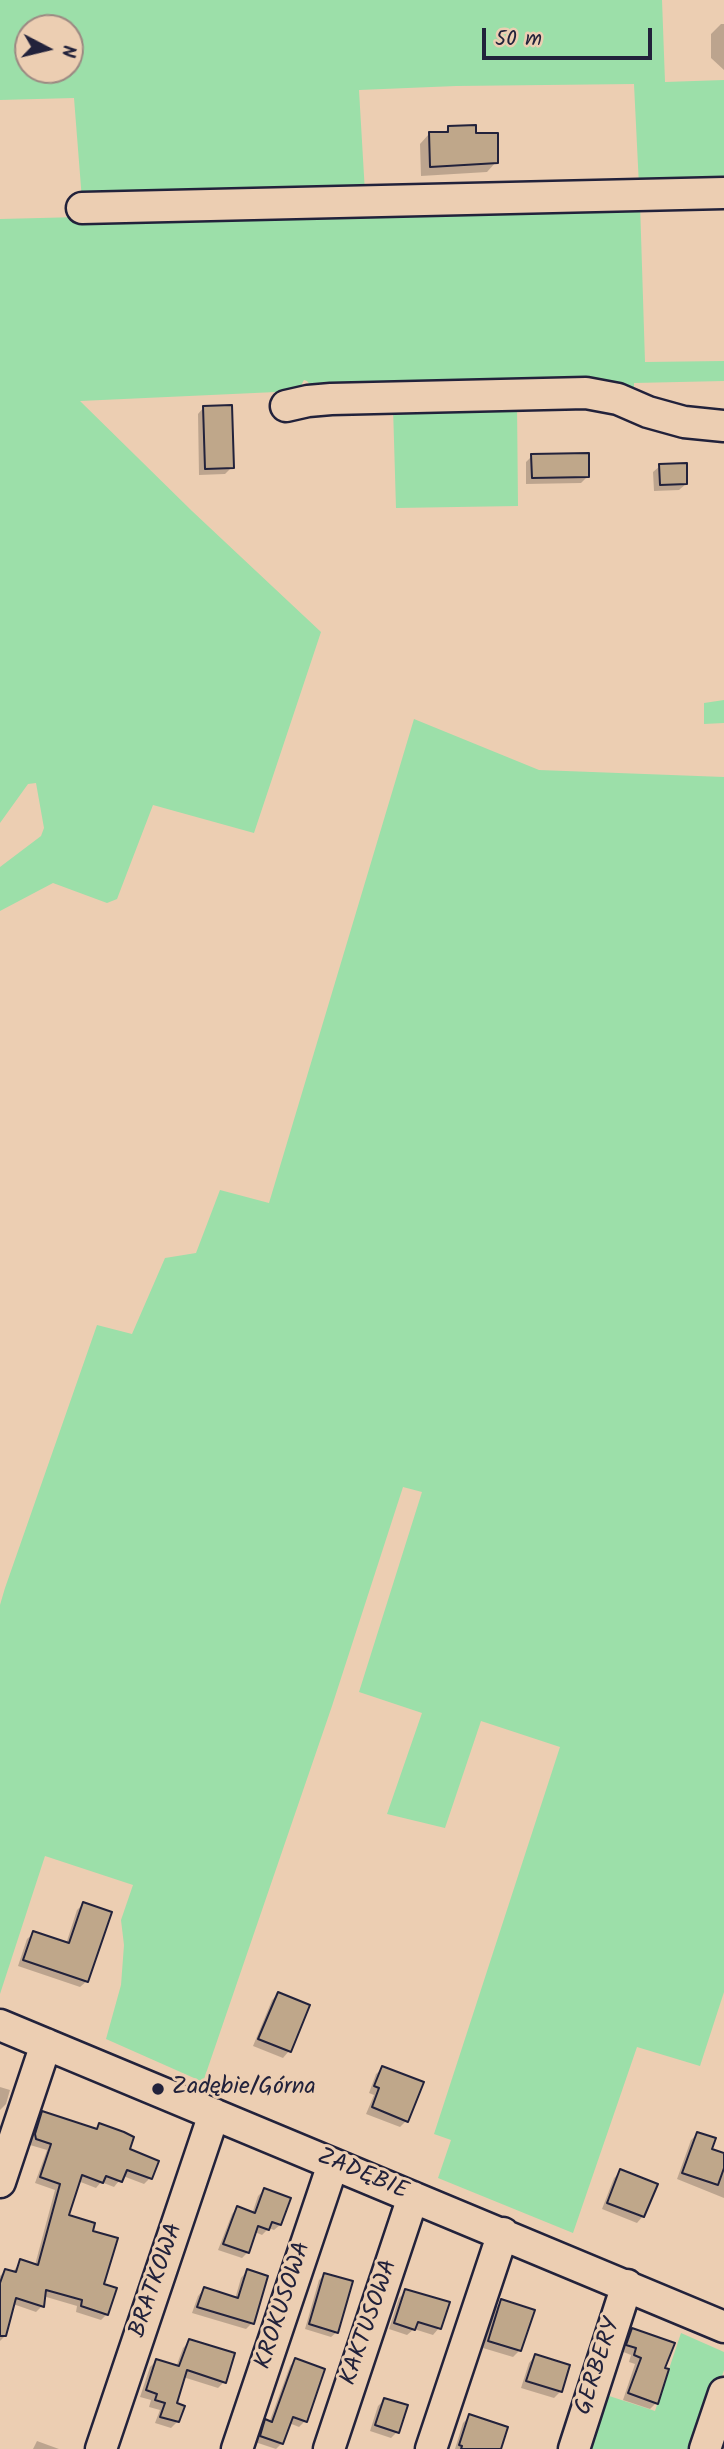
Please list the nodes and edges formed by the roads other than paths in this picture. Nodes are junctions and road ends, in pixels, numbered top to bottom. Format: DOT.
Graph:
graph roads {
  1 [pos="724,194"];
  2 [pos="82,208"];
  3 [pos="286,406"];
  4 [pos="724,426"];
  5 [pos="0,2025"];
  6 [pos="46,2044"];
  7 [pos="214,2113"];
  8 [pos="333,2164"];
  9 [pos="0,2182"];
  10 [pos="413,2197"];
  11 [pos="503,2234"];
  12 [pos="627,2285"];
  13 [pos="724,2326"];
  14 [pos="724,2393"];
  15 [pos="101,2449"];
  16 [pos="237,2449"];
  17 [pos="329,2449"];
  18 [pos="431,2449"];
  19 [pos="574,2449"];
  20 [pos="705,2449"];
  1 -- 2 [label="street"];
  3 -- 4 [label="street"];
  5 -- 6 [label="street, ZADĘBIE"];
  6 -- 7 [label="street, ZADĘBIE"];
  6 -- 9 [label="street"];
  7 -- 8 [label="street, ZADĘBIE"];
  7 -- 15 [label="street, BRATKOWA"];
  8 -- 10 [label="street, ZADĘBIE"];
  8 -- 16 [label="street, KROKUSOWA"];
  10 -- 11 [label="street, ZADĘBIE"];
  10 -- 17 [label="street, KAKTUSOWA"];
  11 -- 12 [label="street, ZADĘBIE"];
  11 -- 18 [label="street"];
  12 -- 13 [label="street, ZADĘBIE"];
  12 -- 19 [label="street, GERBERY"];
  14 -- 20 [label="street"];
}
